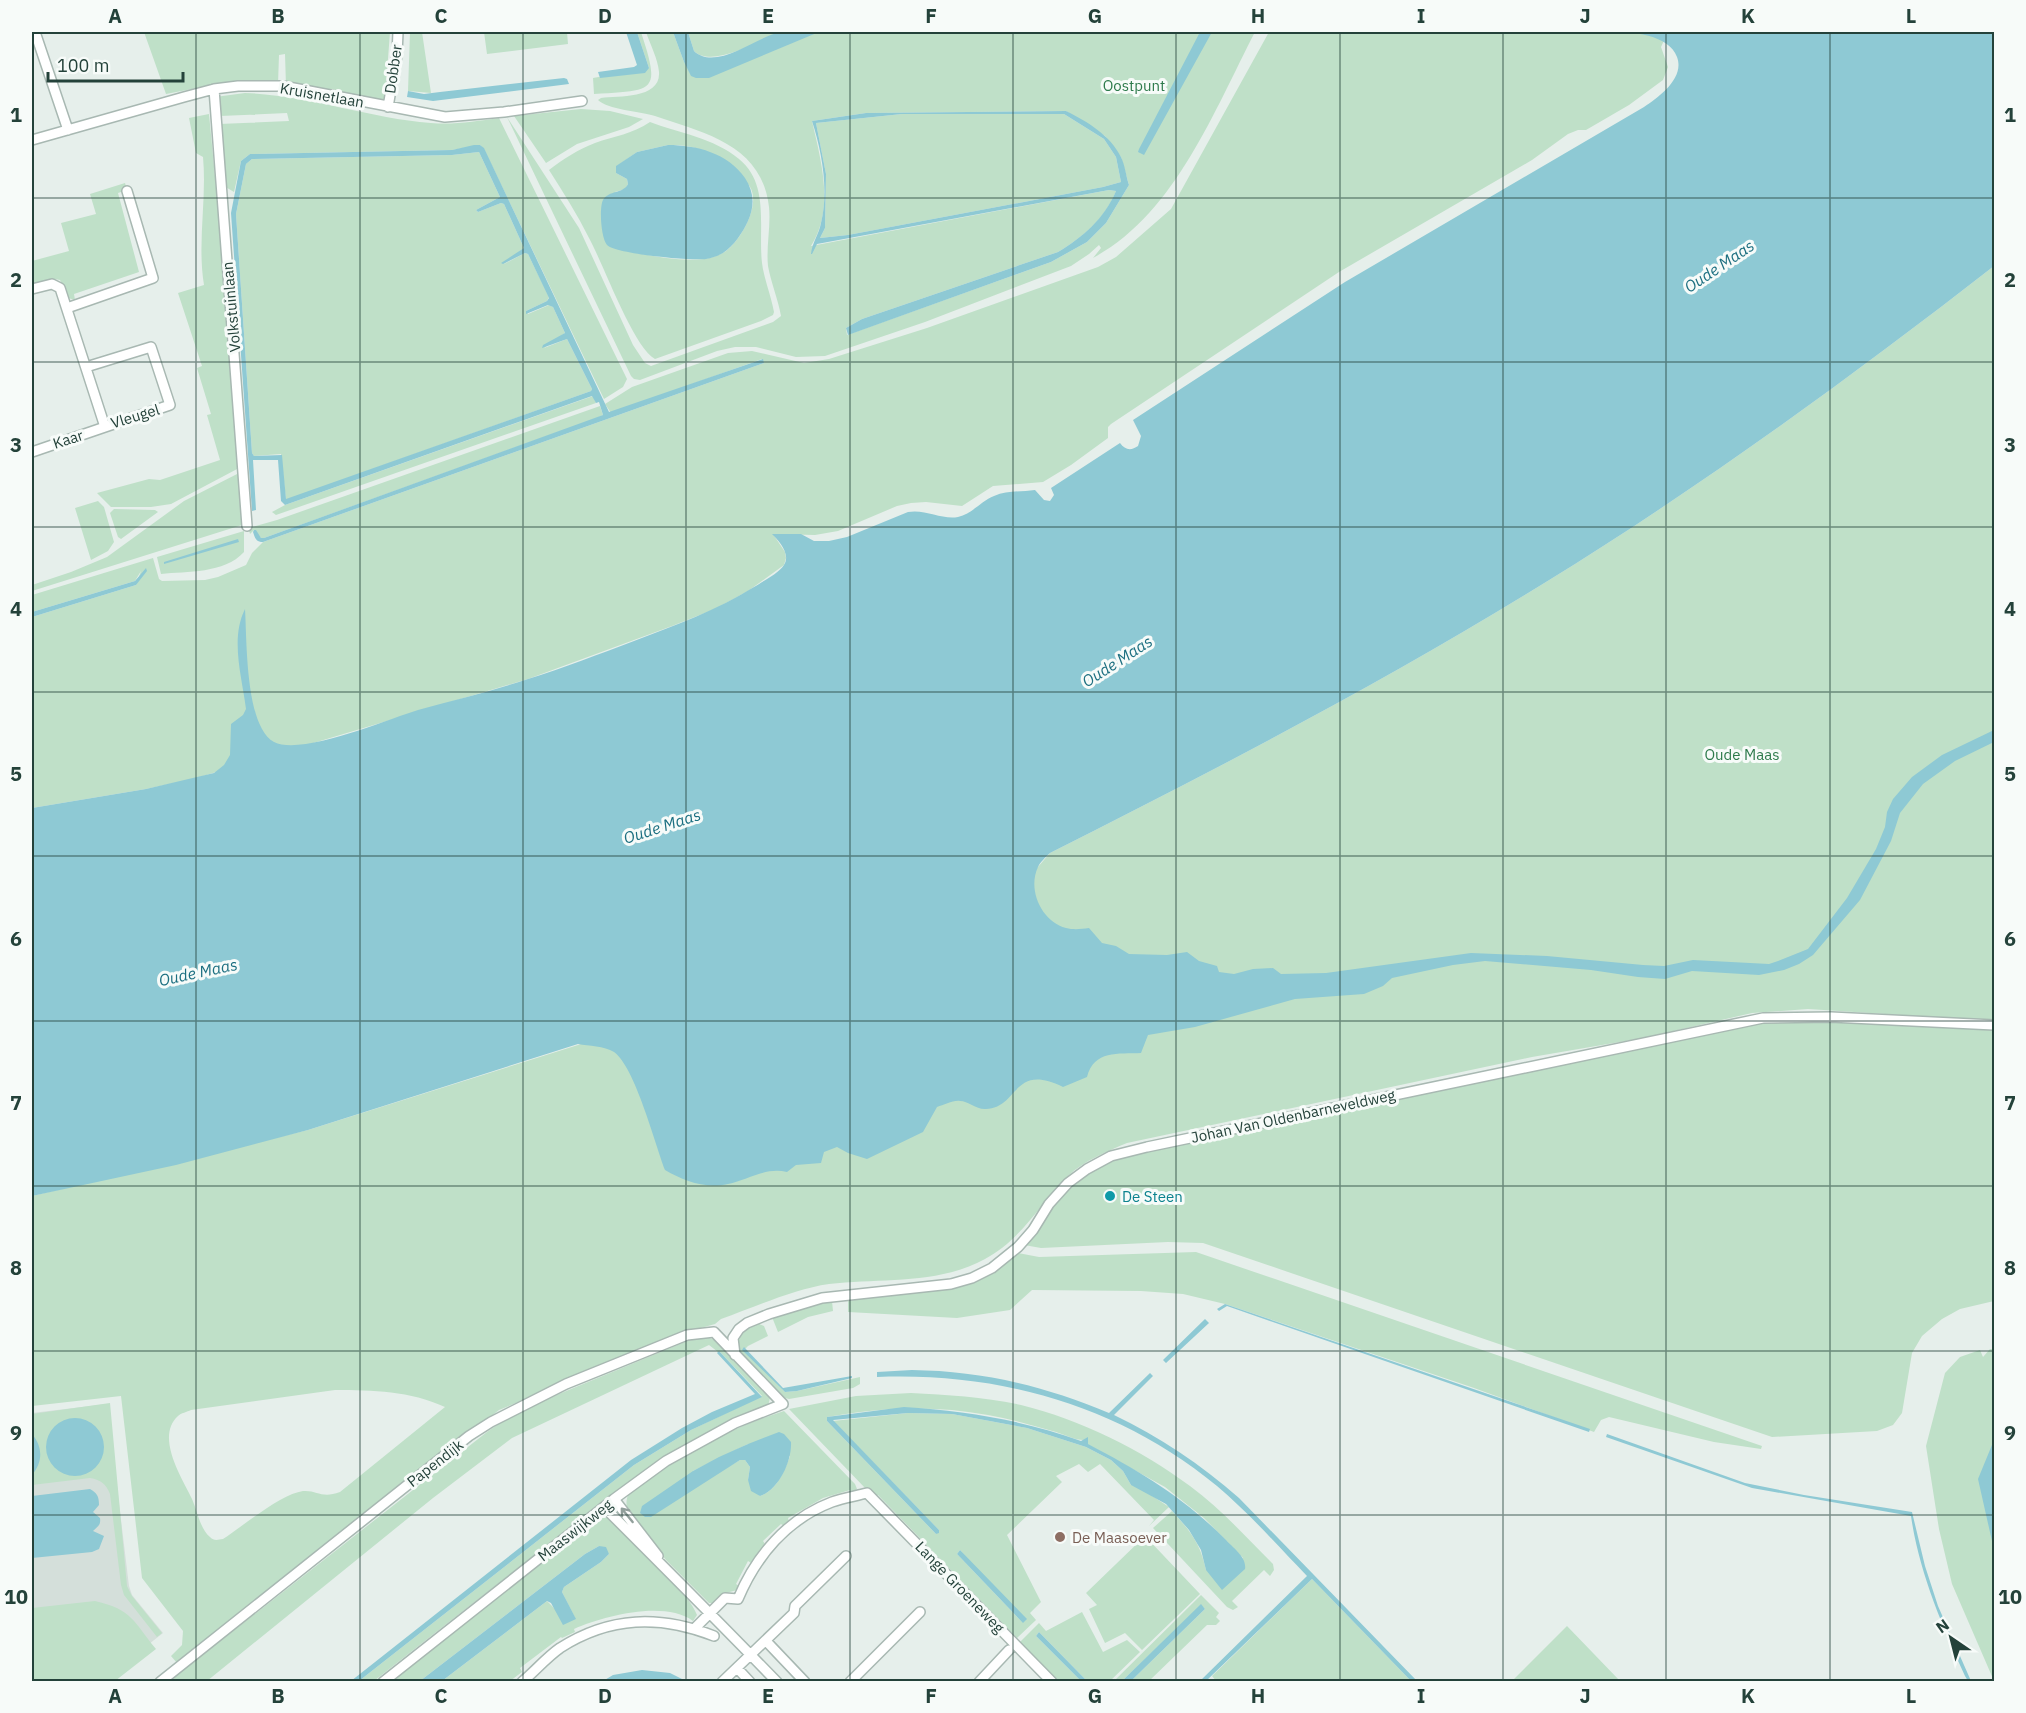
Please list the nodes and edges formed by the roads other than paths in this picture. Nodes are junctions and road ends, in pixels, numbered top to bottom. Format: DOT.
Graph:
graph roads {
  1 [pos="35,32"];
  2 [pos="398,32"];
  3 [pos="214,89"];
  4 [pos="582,101"];
  5 [pos="388,107"];
  6 [pos="68,130"];
  7 [pos="32,140"];
  8 [pos="127,191"];
  9 [pos="32,289"];
  10 [pos="67,308"];
  11 [pos="86,367"];
  12 [pos="105,427"];
  13 [pos="32,452"];
  14 [pos="248,526"];
  15 [pos="1995,1025"];
  16 [pos="735,1354"];
  17 [pos="614,1499"];
  18 [pos="604,1507"];
  19 [pos="846,1557"];
  20 [pos="664,1566"];
  21 [pos="710,1612"];
  22 [pos="920,1612"];
  23 [pos="694,1629"];
  24 [pos="714,1636"];
  25 [pos="765,1641"];
  26 [pos="1009,1650"];
  27 [pos="751,1654"];
  28 [pos="736,1668"];
  29 [pos="163,1679"];
  30 [pos="382,1682"];
  31 [pos="522,1682"];
  32 [pos="722,1682"];
  33 [pos="750,1682"];
  34 [pos="777,1682"];
  35 [pos="805,1682"];
  36 [pos="850,1682"];
  37 [pos="979,1682"];
  38 [pos="1052,1682"];
  1 -- 6 [label="street"];
  2 -- 5 [label="street, Dobber"];
  3 -- 5 [label="street, Kruisnetlaan"];
  3 -- 6 [label="street, Kruisnetlaan"];
  3 -- 14 [label="street, Volkstuinlaan"];
  4 -- 5 [label="street, Kruisnetlaan"];
  6 -- 7 [label="street, Kruisnetlaan"];
  8 -- 10 [label="street"];
  9 -- 10 [label="street, Vleugel"];
  10 -- 11 [label="street, Vleugel"];
  11 -- 12 [label="street, Vleugel"];
  11 -- 12 [label="street, Vleugel"];
  12 -- 13 [label="street, Kaar"];
  15 -- 16 [label="street, Johan Van Oldenbarneveldweg"];
  16 -- 17 [label="street, Maaswijkweg"];
  16 -- 29 [label="street, Papendijk"];
  17 -- 18 [label="street, Maaswijkweg"];
  20 -- 17 [label="street, one-way"];
  18 -- 20 [label="street"];
  18 -- 30 [label="street, Maaswijkweg"];
  19 -- 25 [label="street"];
  20 -- 21 [label="street"];
  21 -- 23 [label="street"];
  21 -- 27 [label="street"];
  21 -- 38 [label="street, Lange Groeneweg"];
  22 -- 36 [label="street"];
  23 -- 24 [label="street"];
  23 -- 31 [label="street"];
  25 -- 27 [label="street"];
  25 -- 35 [label="street"];
  26 -- 37 [label="street"];
  27 -- 28 [label="street"];
  27 -- 34 [label="street"];
  28 -- 32 [label="street"];
  28 -- 33 [label="street"];
}
